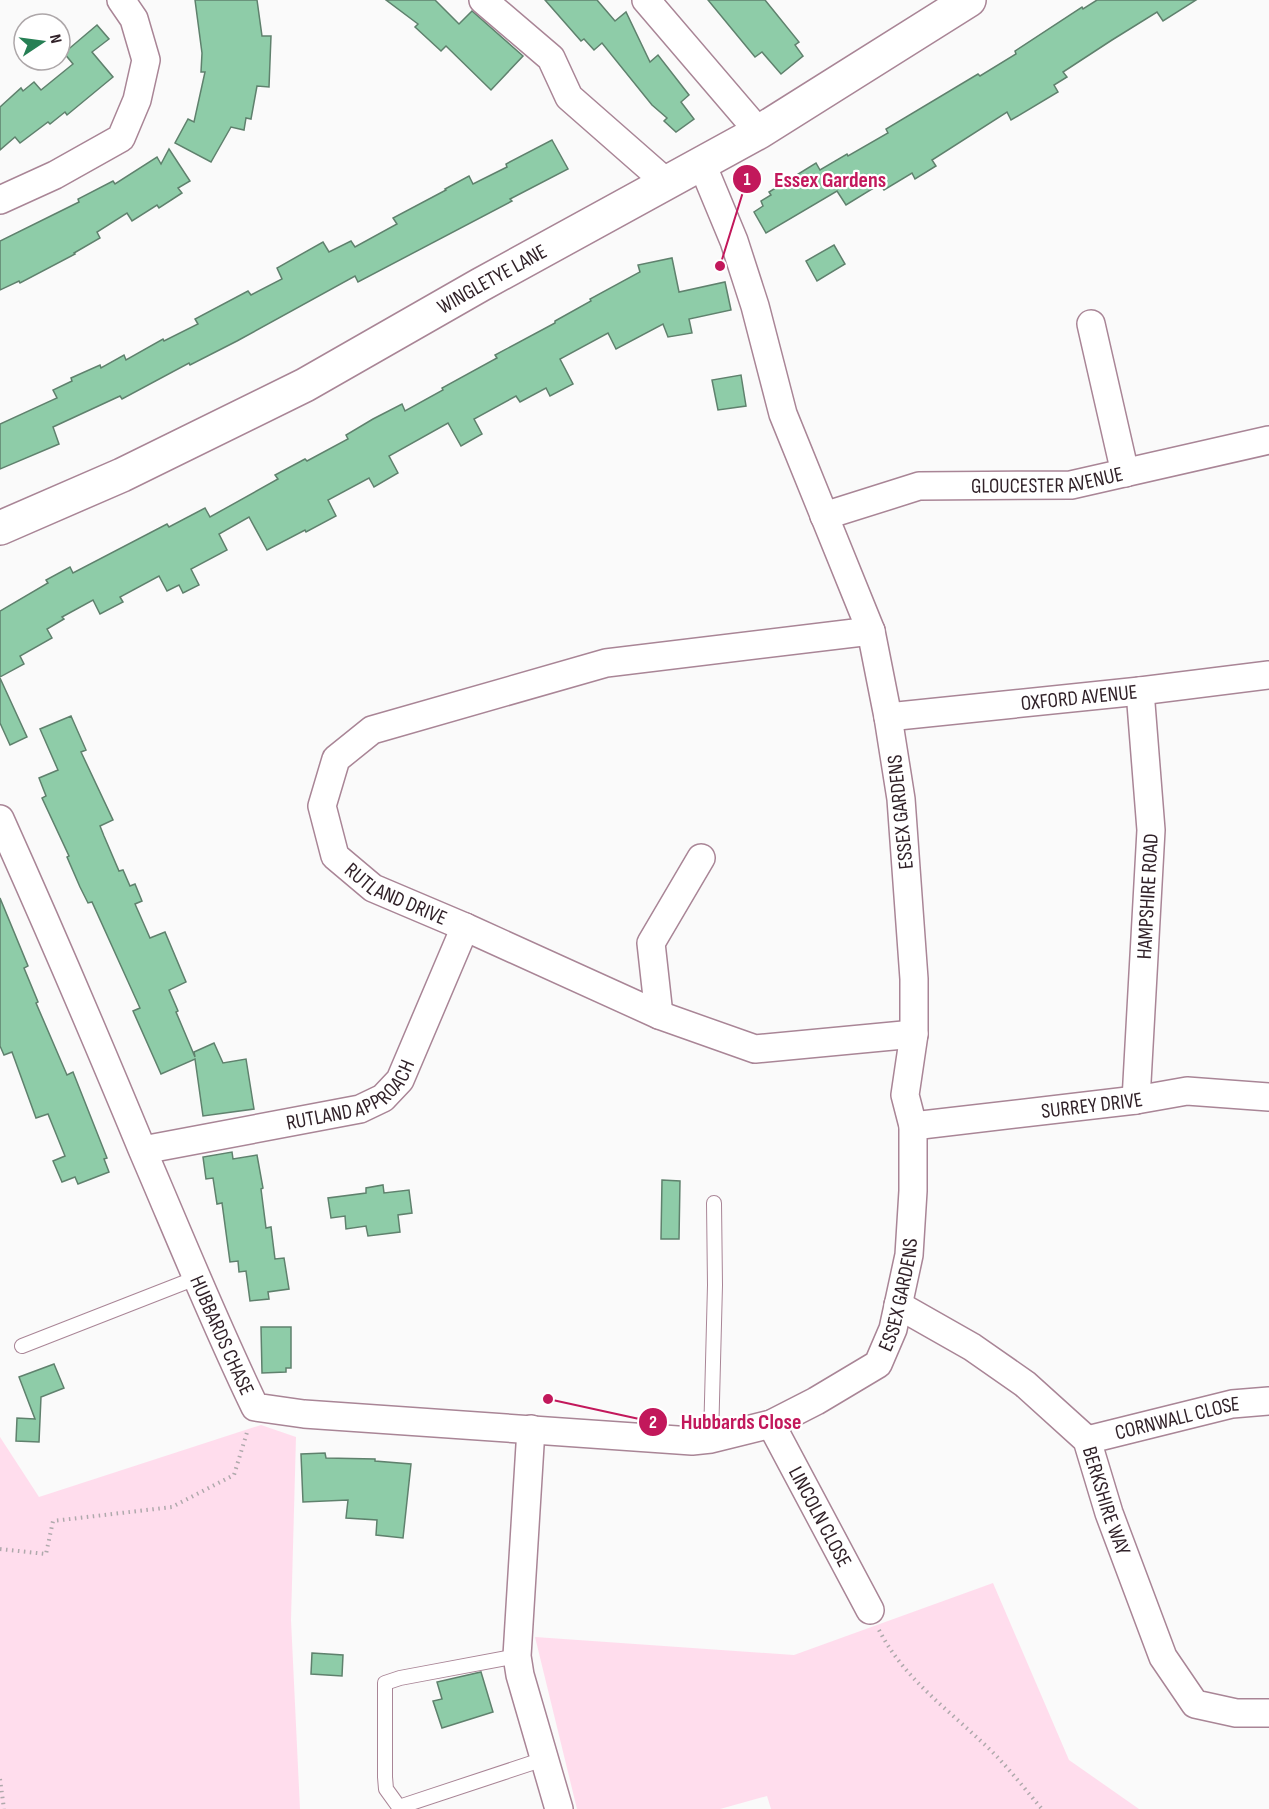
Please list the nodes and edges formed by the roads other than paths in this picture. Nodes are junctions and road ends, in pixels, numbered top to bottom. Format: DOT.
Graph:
graph roads {
  1 [pos="121,0"];
  2 [pos="483,0"];
  3 [pos="646,0"];
  4 [pos="969,0"];
  5 [pos="759,132"];
  6 [pos="702,164"];
  7 [pos="667,183"];
  8 [pos="0,200"];
  9 [pos="1091,324"];
  10 [pos="1269,440"];
  11 [pos="1125,473"];
  12 [pos="824,516"];
  13 [pos="0,528"];
  14 [pos="872,631"];
  15 [pos="1269,675"];
  16 [pos="1140,691"];
  17 [pos="888,717"];
  18 [pos="0,819"];
  19 [pos="701,858"];
  20 [pos="465,927"];
  21 [pos="659,1015"];
  22 [pos="914,1034"];
  23 [pos="1269,1097"];
  24 [pos="1136,1100"];
  25 [pos="913,1126"];
  26 [pos="143,1150"];
  27 [pos="714,1203"];
  28 [pos="196,1278"];
  29 [pos="898,1305"];
  30 [pos="22,1346"];
  31 [pos="1269,1401"];
  32 [pos="771,1424"];
  33 [pos="531,1429"];
  34 [pos="711,1439"];
  35 [pos="1087,1440"];
  36 [pos="870,1610"];
  37 [pos="518,1666"];
  38 [pos="1269,1713"];
  39 [pos="544,1759"];
  40 [pos="559,1809"];
  1 -- 8 [label="street"];
  2 -- 7 [label="street"];
  3 -- 5 [label="street"];
  4 -- 5 [label="street, WINGLETYE LANE"];
  5 -- 6 [label="street, WINGLETYE LANE"];
  6 -- 7 [label="street, WINGLETYE LANE"];
  6 -- 12 [label="street, ESSEX GARDENS"];
  7 -- 13 [label="street, WINGLETYE LANE"];
  9 -- 11 [label="street"];
  10 -- 11 [label="street, GLOUCESTER AVENUE"];
  11 -- 12 [label="street, GLOUCESTER AVENUE"];
  12 -- 14 [label="street, ESSEX GARDENS"];
  14 -- 17 [label="street, ESSEX GARDENS"];
  14 -- 20 [label="street, RUTLAND DRIVE"];
  15 -- 16 [label="street, OXFORD AVENUE"];
  16 -- 17 [label="street, OXFORD AVENUE"];
  16 -- 24 [label="street, HAMPSHIRE ROAD"];
  17 -- 22 [label="street, ESSEX GARDENS"];
  18 -- 26 [label="street, HUBBARDS CHASE"];
  19 -- 21 [label="street"];
  20 -- 21 [label="street, RUTLAND DRIVE"];
  20 -- 26 [label="street, RUTLAND APPROACH"];
  21 -- 22 [label="street, RUTLAND DRIVE"];
  22 -- 25 [label="street, ESSEX GARDENS"];
  23 -- 24 [label="street, SURREY DRIVE"];
  24 -- 25 [label="street, SURREY DRIVE"];
  25 -- 29 [label="street, ESSEX GARDENS"];
  26 -- 28 [label="street, HUBBARDS CHASE"];
  27 -- 34 [label="lane"];
  28 -- 30 [label="lane"];
  28 -- 33 [label="street, HUBBARDS CHASE"];
  29 -- 32 [label="street, ESSEX GARDENS"];
  29 -- 35 [label="street, BERKSHIRE WAY"];
  31 -- 35 [label="street, CORNWALL CLOSE"];
  32 -- 34 [label="street, HUBBARDS CHASE"];
  32 -- 36 [label="street, LINCOLN CLOSE"];
  33 -- 34 [label="street, HUBBARDS CHASE"];
  33 -- 37 [label="street"];
  35 -- 38 [label="street, BERKSHIRE WAY"];
  37 -- 39 [label="street"];
  37 -- 39 [label="lane"];
  39 -- 40 [label="street"];
}
